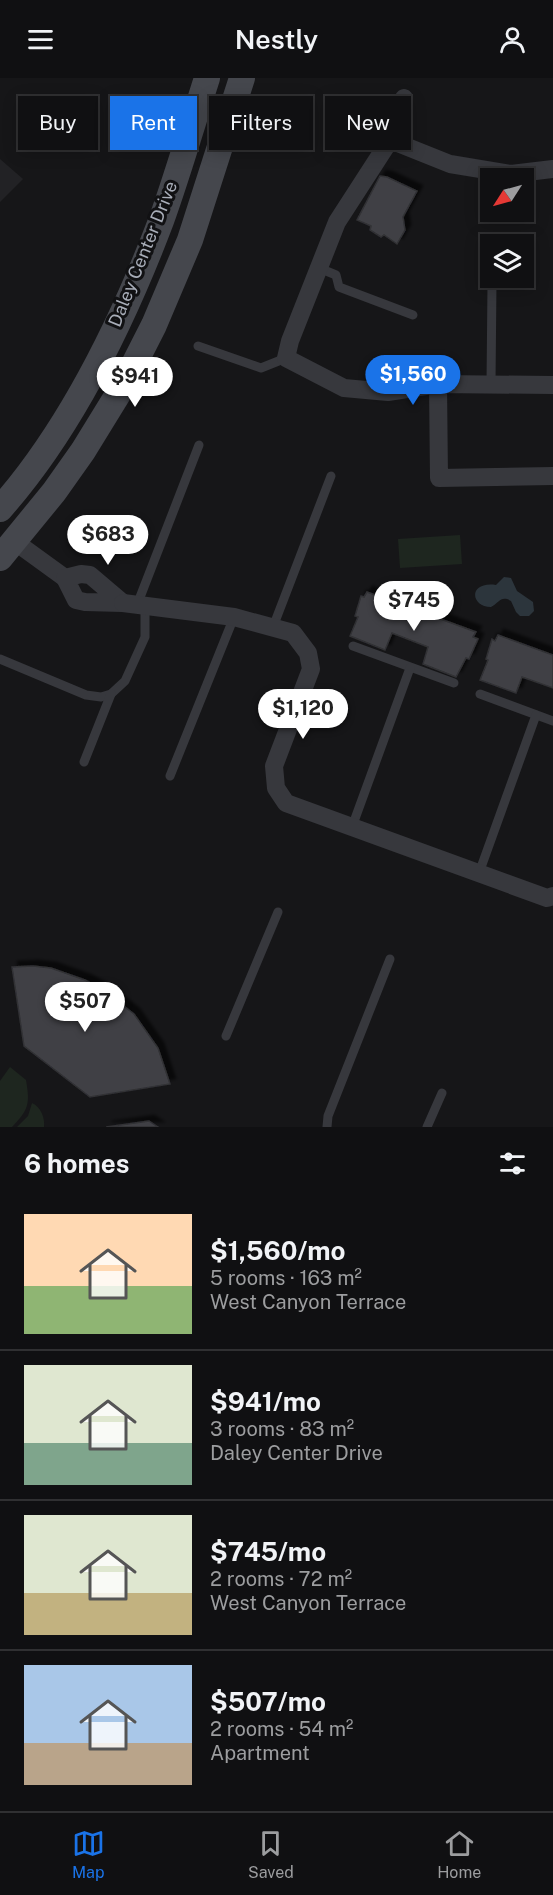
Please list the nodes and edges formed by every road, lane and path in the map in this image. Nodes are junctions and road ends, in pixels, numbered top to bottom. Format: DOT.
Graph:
graph roads {
  1 [pos="207,78"];
  2 [pos="242,78"];
  3 [pos="411,148"];
  4 [pos="384,150"];
  5 [pos="553,169"];
  6 [pos="319,268"];
  7 [pos="492,288"];
  8 [pos="413,315"];
  9 [pos="198,346"];
  10 [pos="286,358"];
  11 [pos="490,383"];
  12 [pos="438,384"];
  13 [pos="553,385"];
  14 [pos="199,445"];
  15 [pos="331,476"];
  16 [pos="553,476"];
  17 [pos="0,509"];
  18 [pos="7,550"];
  19 [pos="65,578"];
  20 [pos="135,605"];
  21 [pos="234,617"];
  22 [pos="273,627"];
  23 [pos="353,646"];
  24 [pos="0,659"];
  25 [pos="410,668"];
  26 [pos="454,683"];
  27 [pos="111,694"];
  28 [pos="480,694"];
  29 [pos="536,714"];
  30 [pos="553,721"];
  31 [pos="84,762"];
  32 [pos="170,776"];
  33 [pos="352,827"];
  34 [pos="479,873"];
  35 [pos="553,896"];
  36 [pos="278,912"];
  37 [pos="390,959"];
  38 [pos="226,1036"];
  39 [pos="442,1093"];
  40 [pos="327,1127"];
  41 [pos="427,1127"];
  1 -- 17 [label="main road, Daley Center Drive"];
  2 -- 18 [label="main road, Daley Center Drive"];
  3 -- 5 [label="street"];
  4 -- 6 [label="street"];
  6 -- 8 [label="lane"];
  6 -- 10 [label="street"];
  7 -- 11 [label="lane"];
  9 -- 10 [label="lane"];
  10 -- 12 [label="street"];
  11 -- 12 [label="street"];
  11 -- 13 [label="street"];
  12 -- 16 [label="street"];
  14 -- 20 [label="lane"];
  15 -- 22 [label="lane"];
  18 -- 19 [label="street"];
  19 -- 20 [label="street"];
  19 -- 20 [label="street"];
  20 -- 21 [label="street"];
  20 -- 27 [label="lane"];
  21 -- 22 [label="street"];
  21 -- 32 [label="lane"];
  22 -- 33 [label="street"];
  23 -- 25 [label="lane"];
  24 -- 27 [label="lane"];
  25 -- 26 [label="lane"];
  25 -- 33 [label="lane"];
  27 -- 31 [label="lane"];
  28 -- 29 [label="lane"];
  29 -- 30 [label="lane"];
  29 -- 34 [label="lane"];
  33 -- 34 [label="street"];
  34 -- 35 [label="street"];
  36 -- 38 [label="lane"];
  37 -- 40 [label="lane"];
  39 -- 41 [label="lane"];
}
